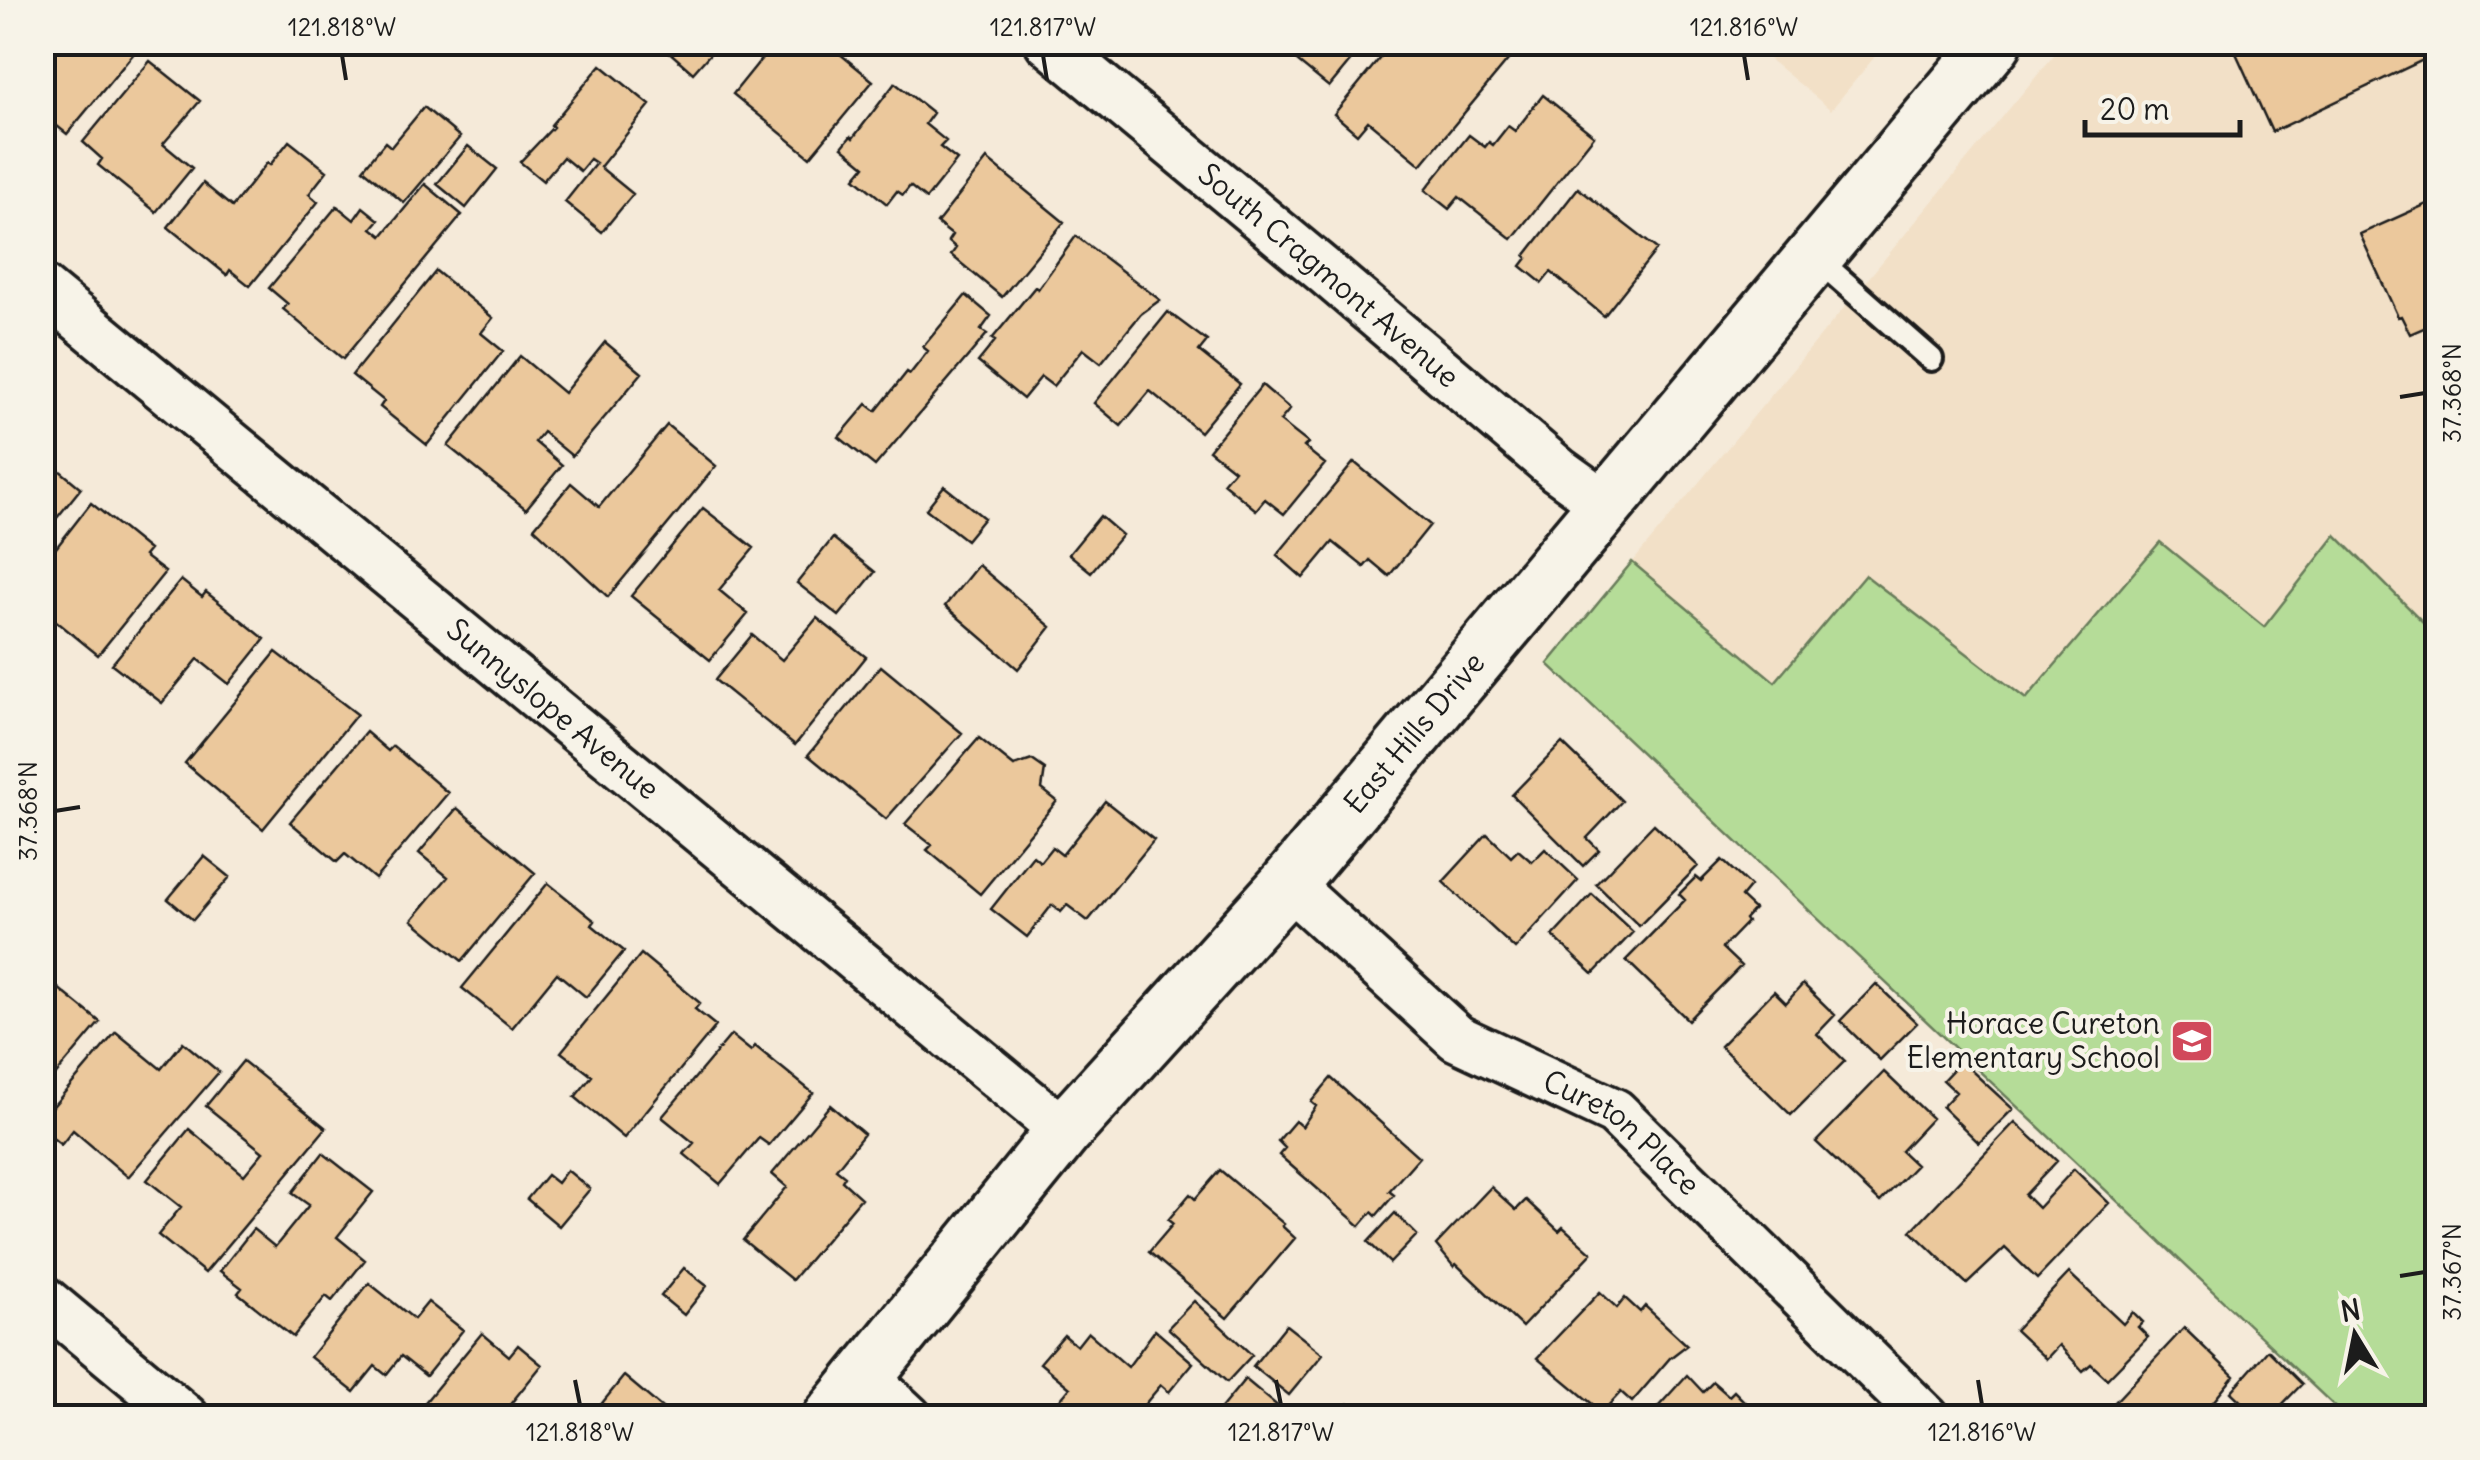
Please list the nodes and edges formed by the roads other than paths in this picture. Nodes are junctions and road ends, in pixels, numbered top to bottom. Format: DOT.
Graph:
graph roads {
  1 [pos="1048,42"];
  2 [pos="1994,42"];
  3 [pos="1815,257"];
  4 [pos="42,288"];
  5 [pos="1932,359"];
  6 [pos="1608,506"];
  7 [pos="1288,884"];
  8 [pos="1064,1131"];
  9 [pos="42,1298"];
  10 [pos="864,1376"];
  11 [pos="186,1418"];
  12 [pos="831,1418"];
  13 [pos="909,1418"];
  14 [pos="1926,1418"];
  1 -- 6 [label="street, South Cragmont Avenue"];
  2 -- 3 [label="street, East Hills Drive"];
  3 -- 5 [label="lane"];
  3 -- 6 [label="street, East Hills Drive"];
  4 -- 8 [label="street, Sunnyslope Avenue"];
  6 -- 7 [label="street, East Hills Drive"];
  7 -- 8 [label="street, East Hills Drive"];
  7 -- 14 [label="street, Cureton Place"];
  8 -- 10 [label="street, East Hills Drive"];
  9 -- 11 [label="street"];
  10 -- 12 [label="street, East Hills Drive"];
  10 -- 13 [label="street"];
}
